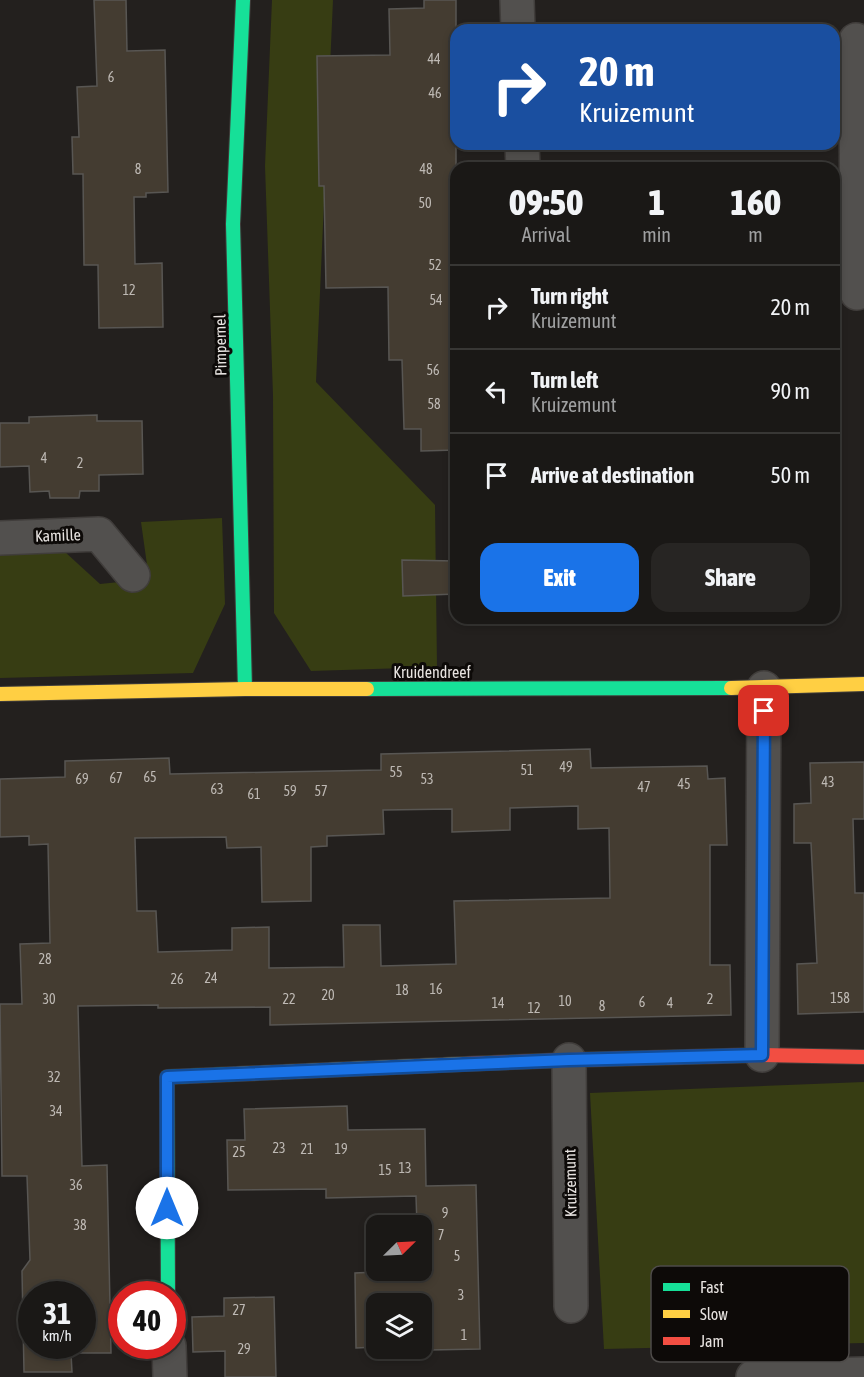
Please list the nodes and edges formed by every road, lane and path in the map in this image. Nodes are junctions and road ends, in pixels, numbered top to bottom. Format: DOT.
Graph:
graph roads {
  1 [pos="243,0"];
  2 [pos="517,0"];
  3 [pos="518,24"];
  4 [pos="856,40"];
  5 [pos="852,293"];
  6 [pos="0,538"];
  7 [pos="133,575"];
  8 [pos="864,684"];
  9 [pos="764,688"];
  10 [pos="245,689"];
  11 [pos="0,694"];
  12 [pos="762,1055"];
  13 [pos="864,1057"];
  14 [pos="569,1060"];
  15 [pos="168,1281"];
  16 [pos="571,1306"];
  17 [pos="169,1359"];
  18 [pos="864,1374"];
  19 [pos="170,1377"];
  20 [pos="753,1377"];
  1 -- 10 [label="street, Pimpernel"];
  2 -- 3 [label="street"];
  4 -- 5 [label="street"];
  6 -- 7 [label="street, Kamille"];
  8 -- 9 [label="street, Kruidendreef"];
  9 -- 10 [label="street, Kruidendreef"];
  9 -- 12 [label="street"];
  10 -- 11 [label="street, Kruidendreef"];
  12 -- 13 [label="street"];
  12 -- 14 [label="street"];
  14 -- 15 [label="street"];
  14 -- 16 [label="street, Kruizemunt"];
  17 -- 19 [label="street"];
  18 -- 20 [label="street"];
}
